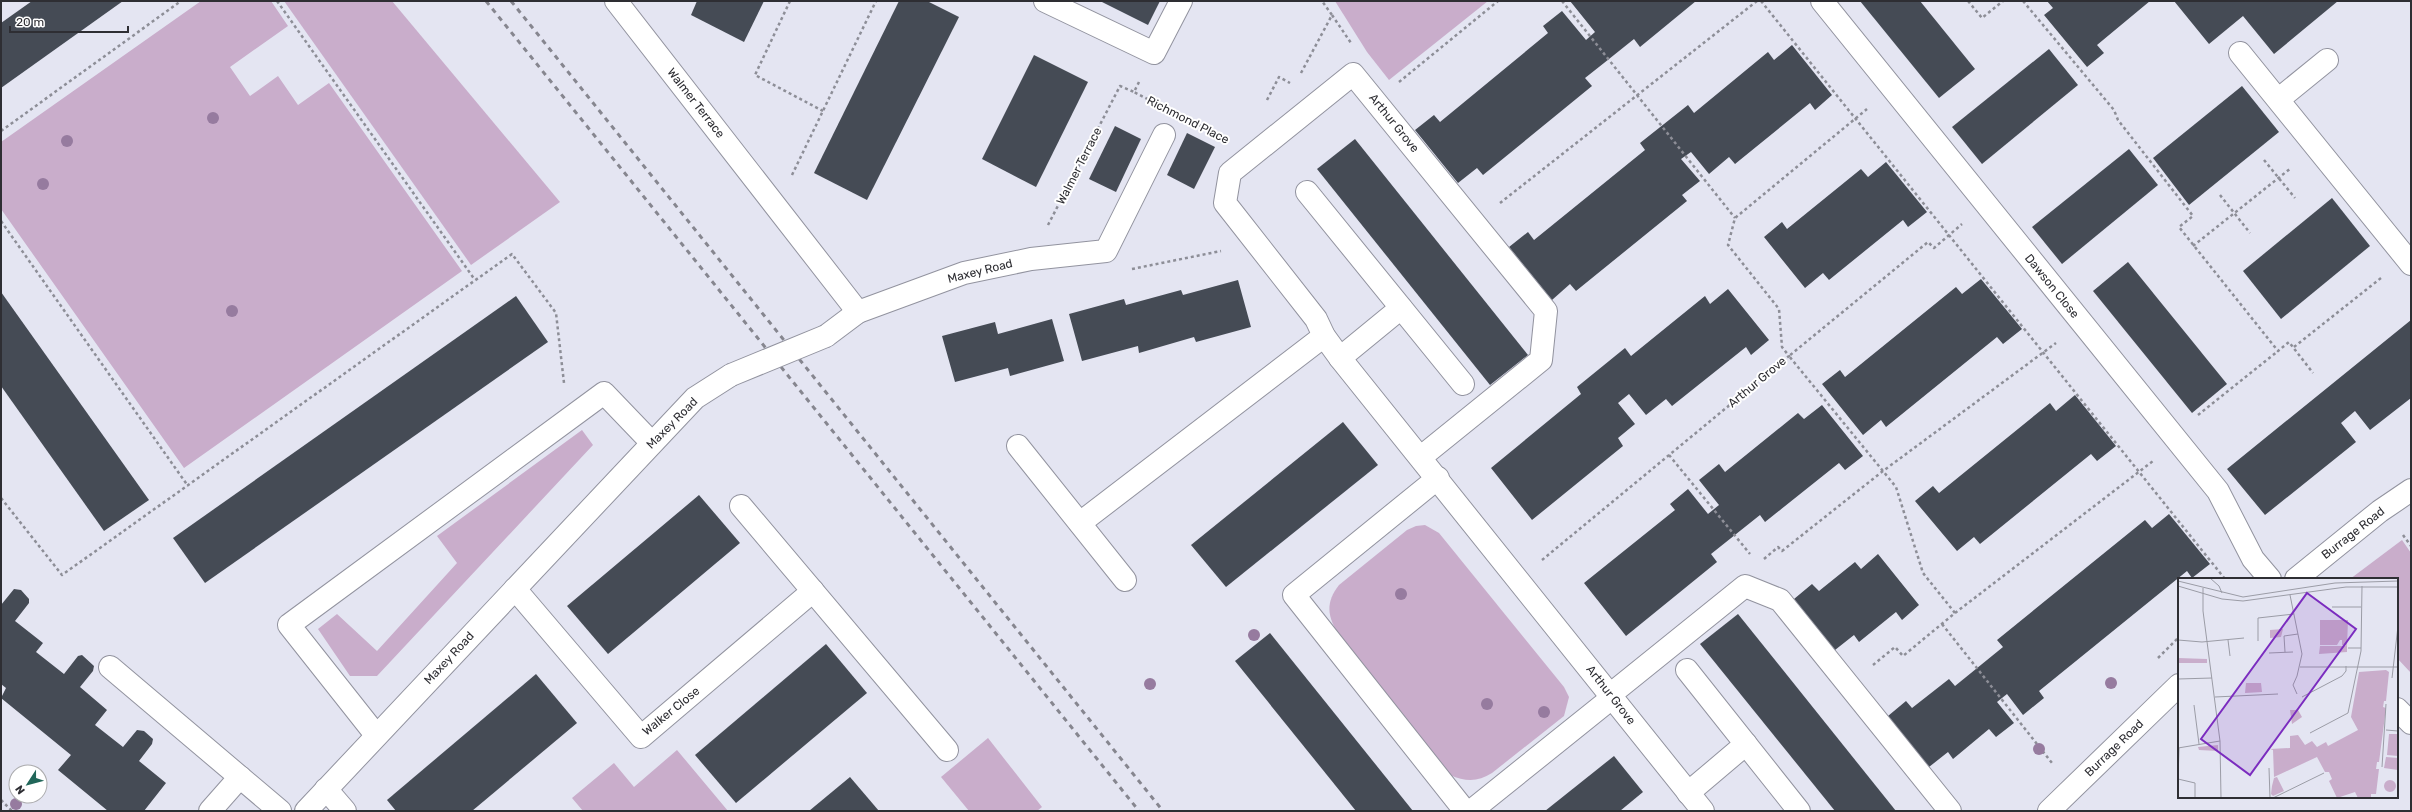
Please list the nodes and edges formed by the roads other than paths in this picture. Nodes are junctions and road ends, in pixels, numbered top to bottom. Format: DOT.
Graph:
graph roads {
  1 [pos="616,1"];
  2 [pos="1045,1"];
  3 [pos="1181,1"];
  4 [pos="1822,1"];
  5 [pos="2240,53"];
  6 [pos="2327,60"];
  7 [pos="2279,99"];
  8 [pos="1164,135"];
  9 [pos="1307,192"];
  10 [pos="2409,261"];
  11 [pos="1401,308"];
  12 [pos="858,312"];
  13 [pos="1324,336"];
  14 [pos="1340,358"];
  15 [pos="1463,384"];
  16 [pos="652,442"];
  17 [pos="1018,446"];
  18 [pos="1421,457"];
  19 [pos="1438,478"];
  20 [pos="2411,490"];
  21 [pos="741,506"];
  22 [pos="1080,523"];
  23 [pos="2269,578"];
  24 [pos="2297,578"];
  25 [pos="1125,580"];
  26 [pos="515,589"];
  27 [pos="813,591"];
  28 [pos="110,667"];
  29 [pos="1687,670"];
  30 [pos="2178,686"];
  31 [pos="1612,696"];
  32 [pos="2398,710"];
  33 [pos="2411,723"];
  34 [pos="376,735"];
  35 [pos="1746,744"];
  36 [pos="947,750"];
  37 [pos="240,777"];
  38 [pos="326,789"];
  39 [pos="1688,793"];
  40 [pos="210,811"];
  41 [pos="280,811"];
  42 [pos="306,811"];
  43 [pos="345,811"];
  44 [pos="1465,811"];
  45 [pos="1470,811"];
  46 [pos="1702,811"];
  47 [pos="1798,811"];
  48 [pos="1950,811"];
  49 [pos="2049,811"];
  1 -- 12 [label="street, Walmer Terrace"];
  2 -- 3 [label="street"];
  4 -- 23 [label="street, Dawson Close"];
  5 -- 7 [label="street"];
  6 -- 7 [label="street"];
  7 -- 10 [label="street"];
  8 -- 12 [label="street, Maxey Road"];
  9 -- 11 [label="street"];
  11 -- 14 [label="street"];
  11 -- 15 [label="street"];
  12 -- 16 [label="street, Maxey Road, bridge"];
  13 -- 14 [label="street, Arthur Grove"];
  13 -- 18 [label="street, Arthur Grove"];
  13 -- 22 [label="street"];
  14 -- 18 [label="street, Arthur Grove"];
  16 -- 26 [label="street, Maxey Road"];
  16 -- 34 [label="street"];
  17 -- 22 [label="street"];
  18 -- 19 [label="street, Arthur Grove"];
  19 -- 31 [label="street, Arthur Grove"];
  19 -- 44 [label="street"];
  20 -- 24 [label="street, Burrage Road"];
  21 -- 27 [label="street"];
  22 -- 25 [label="street"];
  26 -- 27 [label="street, Walker Close"];
  26 -- 34 [label="street, Maxey Road"];
  27 -- 36 [label="street"];
  28 -- 37 [label="street"];
  29 -- 35 [label="street"];
  30 -- 49 [label="street, Burrage Road"];
  31 -- 39 [label="street, Arthur Grove"];
  31 -- 45 [label="street"];
  31 -- 48 [label="street"];
  32 -- 33 [label="street"];
  34 -- 38 [label="street, Maxey Road"];
  35 -- 39 [label="street"];
  35 -- 47 [label="street"];
  37 -- 40 [label="street"];
  37 -- 41 [label="street"];
  38 -- 42 [label="street, Maxey Road"];
  38 -- 43 [label="street"];
  39 -- 46 [label="street, Arthur Grove"];
}
